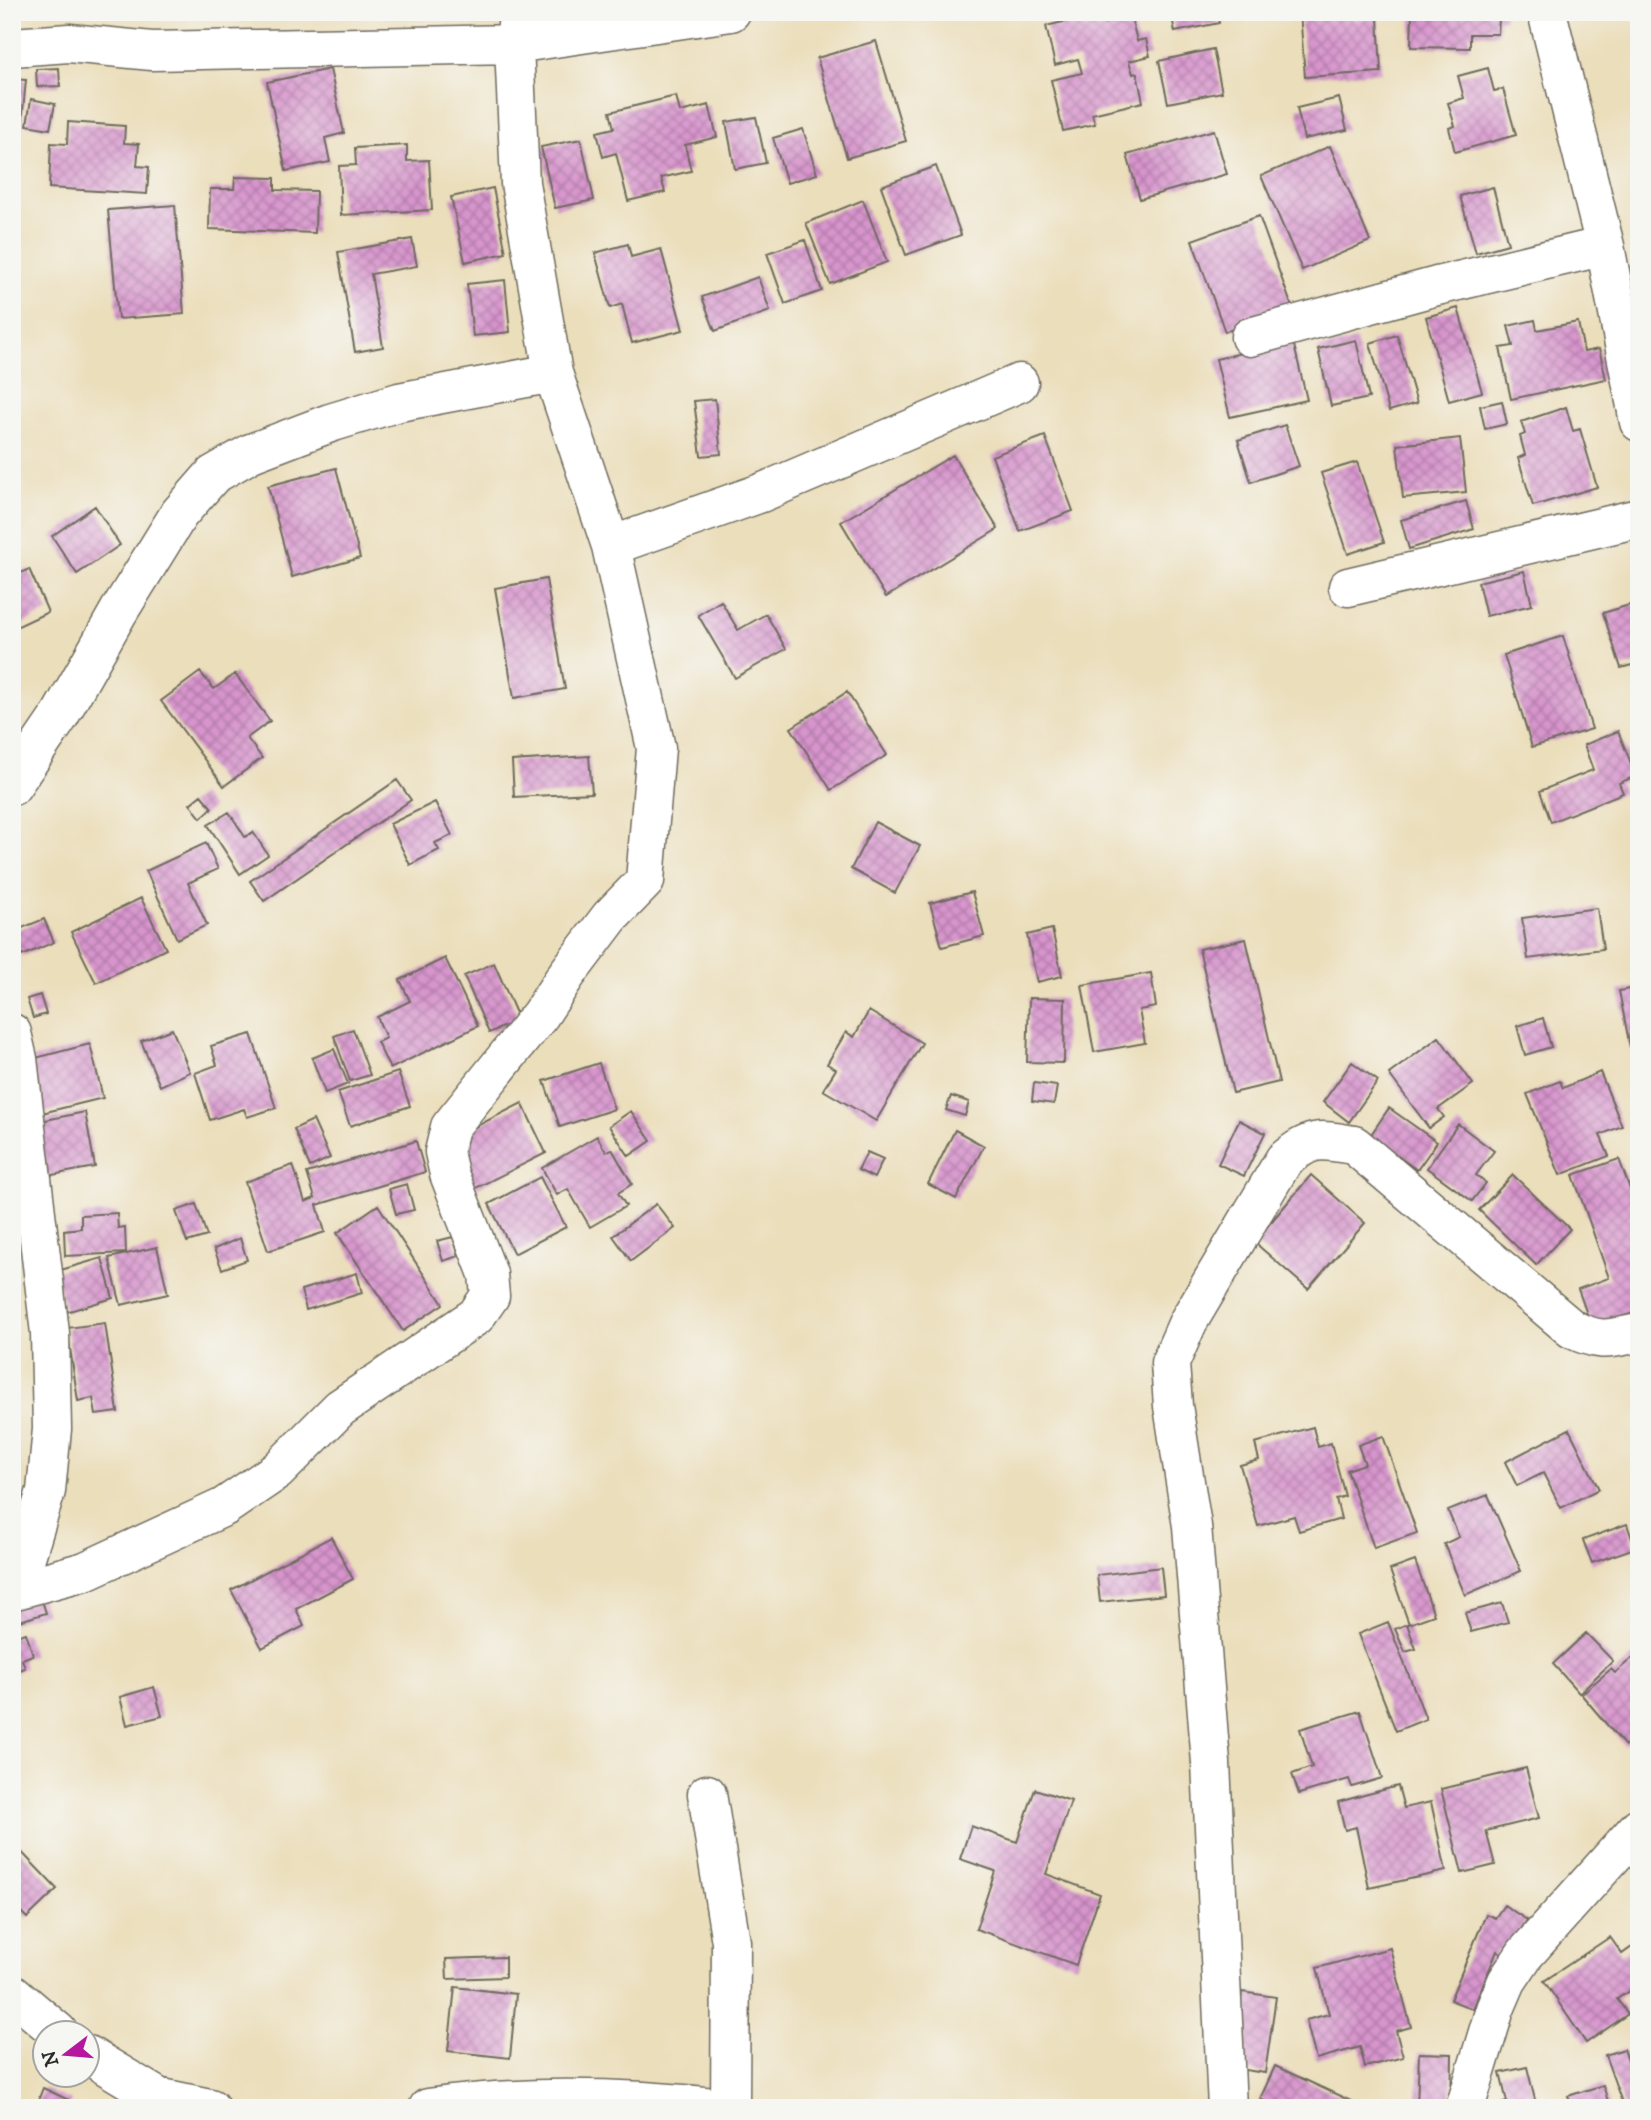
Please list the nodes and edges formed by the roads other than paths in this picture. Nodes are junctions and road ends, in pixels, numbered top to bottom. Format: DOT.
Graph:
graph roads {
  1 [pos="731,12"];
  2 [pos="1547,12"];
  3 [pos="517,28"];
  4 [pos="12,47"];
  5 [pos="1605,246"];
  6 [pos="1250,337"];
  7 [pos="553,373"];
  8 [pos="1019,383"];
  9 [pos="1639,422"];
  10 [pos="1639,518"];
  11 [pos="611,546"];
  12 [pos="1348,587"];
  13 [pos="12,786"];
  14 [pos="12,1032"];
  15 [pos="1639,1333"];
  16 [pos="12,1574"];
  17 [pos="12,1591"];
  18 [pos="706,1794"];
  19 [pos="1639,1827"];
  20 [pos="12,1993"];
  21 [pos="41,2018"];
  22 [pos="102,2064"];
  23 [pos="158,2102"];
  24 [pos="210,2108"];
  25 [pos="428,2108"];
  26 [pos="727,2108"];
  27 [pos="1227,2108"];
  28 [pos="1465,2108"];
  1 -- 3 [label="street"];
  2 -- 5 [label="street"];
  3 -- 4 [label="street"];
  3 -- 7 [label="street"];
  5 -- 6 [label="street"];
  5 -- 9 [label="street"];
  7 -- 11 [label="street"];
  7 -- 13 [label="street"];
  8 -- 11 [label="street"];
  10 -- 12 [label="street"];
  11 -- 17 [label="street"];
  14 -- 16 [label="street"];
  15 -- 27 [label="street"];
  18 -- 26 [label="street"];
  19 -- 28 [label="street"];
  20 -- 21 [label="street"];
  22 -- 23 [label="street"];
  23 -- 24 [label="street"];
  25 -- 26 [label="street"];
}
